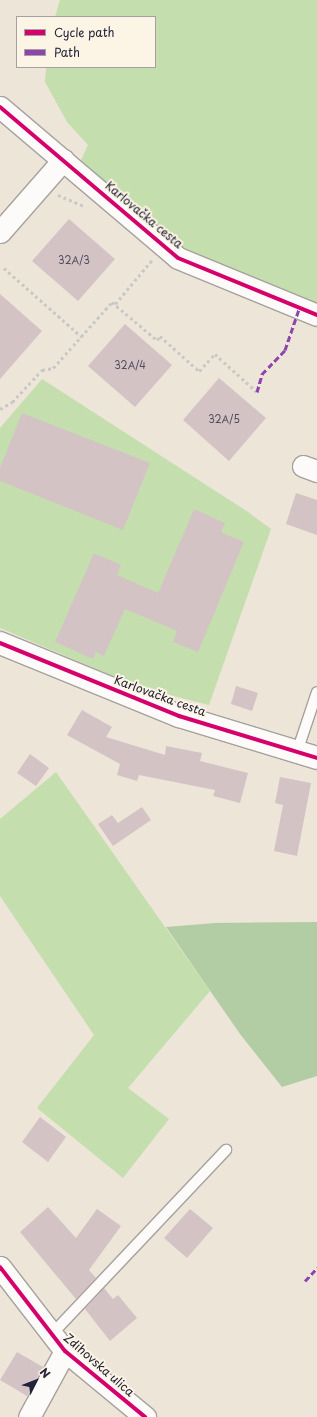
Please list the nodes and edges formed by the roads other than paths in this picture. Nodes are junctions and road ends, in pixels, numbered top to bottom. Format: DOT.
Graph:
graph roads {
  1 [pos="0,107"];
  2 [pos="63,160"];
  3 [pos="0,232"];
  4 [pos="317,315"];
  5 [pos="0,643"];
  6 [pos="317,692"];
  7 [pos="307,755"];
  8 [pos="226,1150"];
  9 [pos="0,1267"];
  10 [pos="51,1335"];
  11 [pos="65,1351"];
  12 [pos="29,1417"];
  13 [pos="145,1417"];
  1 -- 2 [label="street, Karlovačka cesta"];
  2 -- 3 [label="street"];
  2 -- 4 [label="street, Karlovačka cesta"];
  5 -- 7 [label="street, Karlovačka cesta"];
  6 -- 7 [label="lane"];
  8 -- 10 [label="lane"];
  9 -- 10 [label="street, Zdihovska ulica"];
  10 -- 11 [label="street, Zdihovska ulica"];
  11 -- 12 [label="street, Zdihovska ulica"];
  11 -- 13 [label="street, Zdihovska ulica"];
}
